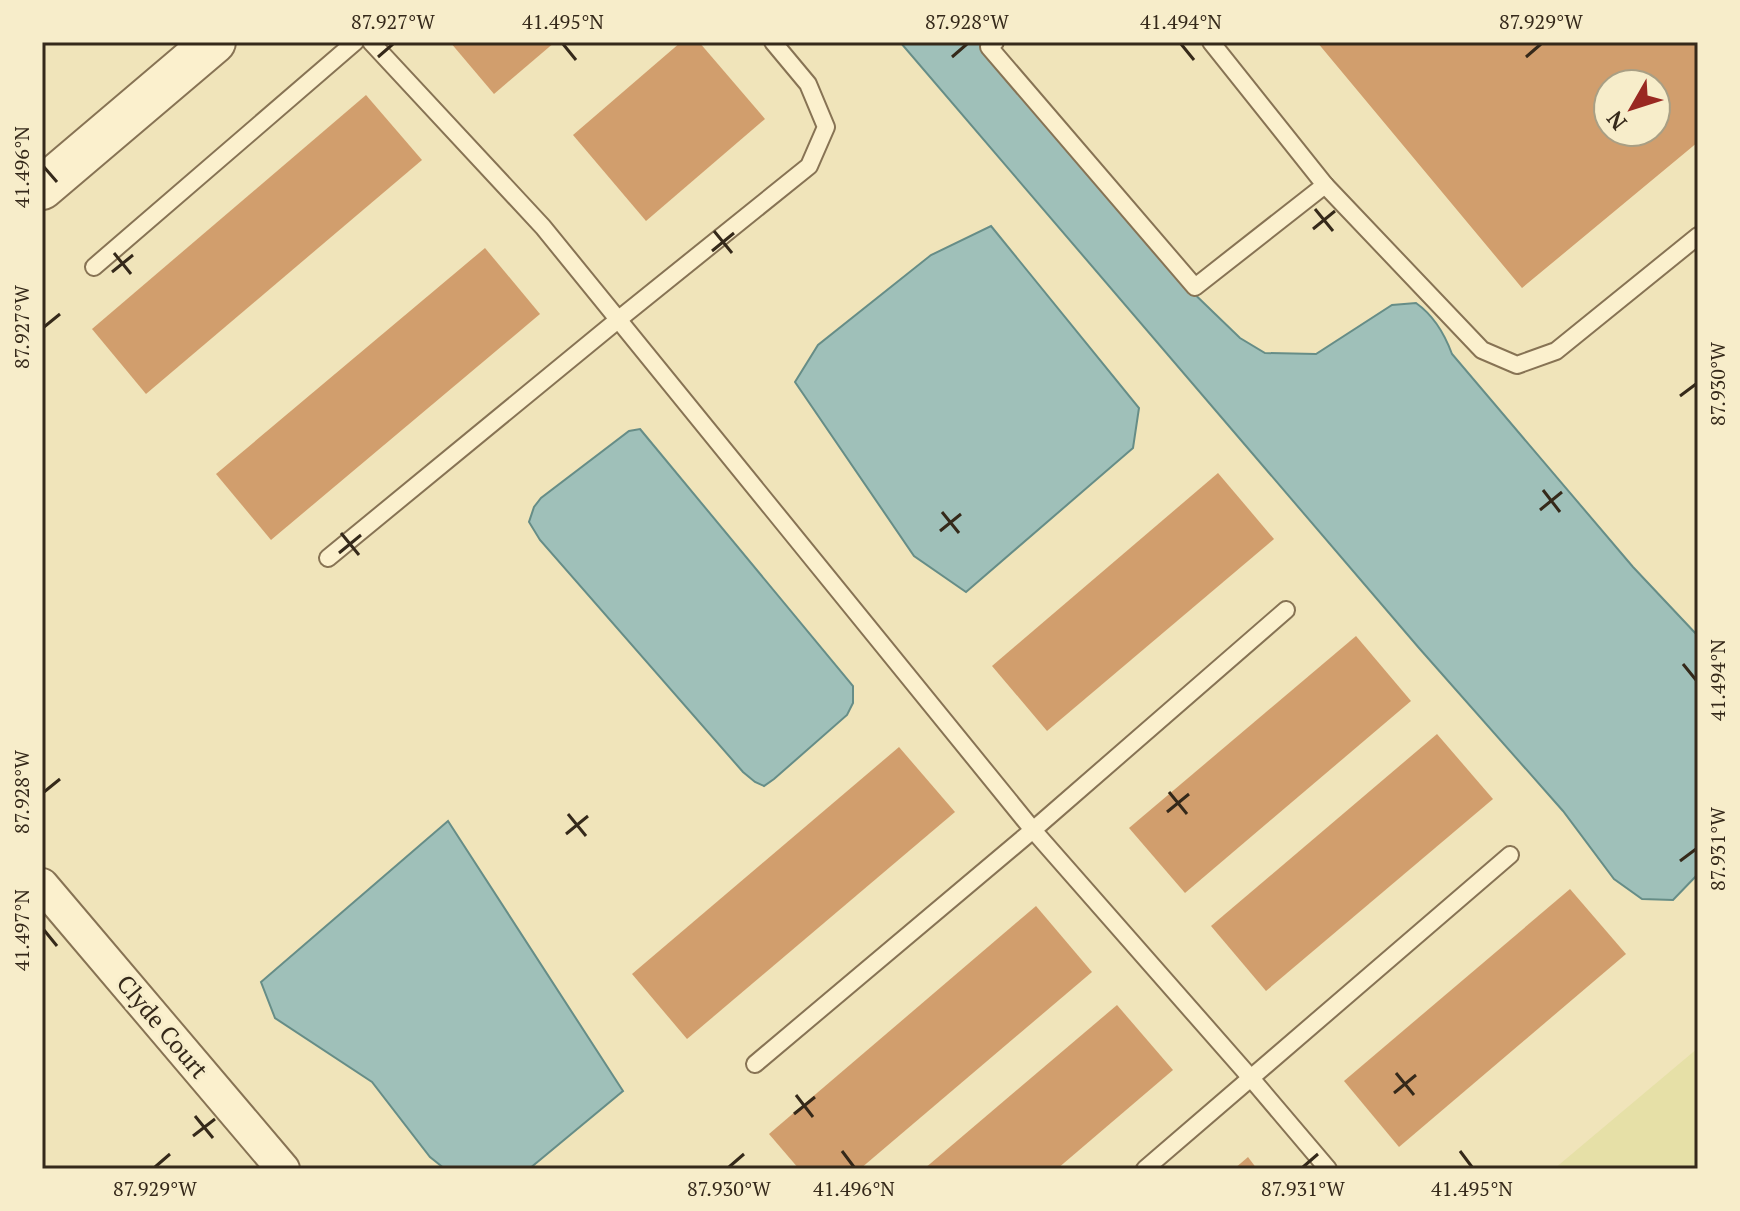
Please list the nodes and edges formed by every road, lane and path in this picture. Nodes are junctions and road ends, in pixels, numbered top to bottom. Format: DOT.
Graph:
graph roads {
  1 [pos="214,42"];
  2 [pos="355,42"];
  3 [pos="371,42"];
  4 [pos="773,42"];
  5 [pos="995,42"];
  6 [pos="1211,42"];
  7 [pos="1325,185"];
  8 [pos="42,188"];
  9 [pos="1698,236"];
  10 [pos="94,267"];
  11 [pos="619,319"];
  12 [pos="328,558"];
  13 [pos="1286,610"];
  14 [pos="1033,830"];
  15 [pos="1510,855"];
  16 [pos="42,885"];
  17 [pos="755,1064"];
  18 [pos="1250,1077"];
  19 [pos="283,1169"];
  20 [pos="1145,1169"];
  21 [pos="1328,1169"];
  1 -- 8 [label="street"];
  2 -- 10 [label="lane"];
  3 -- 11 [label="lane"];
  4 -- 11 [label="lane"];
  5 -- 7 [label="lane"];
  6 -- 7 [label="lane"];
  7 -- 9 [label="lane"];
  11 -- 12 [label="lane"];
  11 -- 14 [label="lane"];
  13 -- 14 [label="lane"];
  14 -- 17 [label="lane"];
  14 -- 18 [label="lane"];
  15 -- 18 [label="lane"];
  16 -- 19 [label="street, Clyde Court"];
  18 -- 20 [label="lane"];
  18 -- 21 [label="lane"];
}
